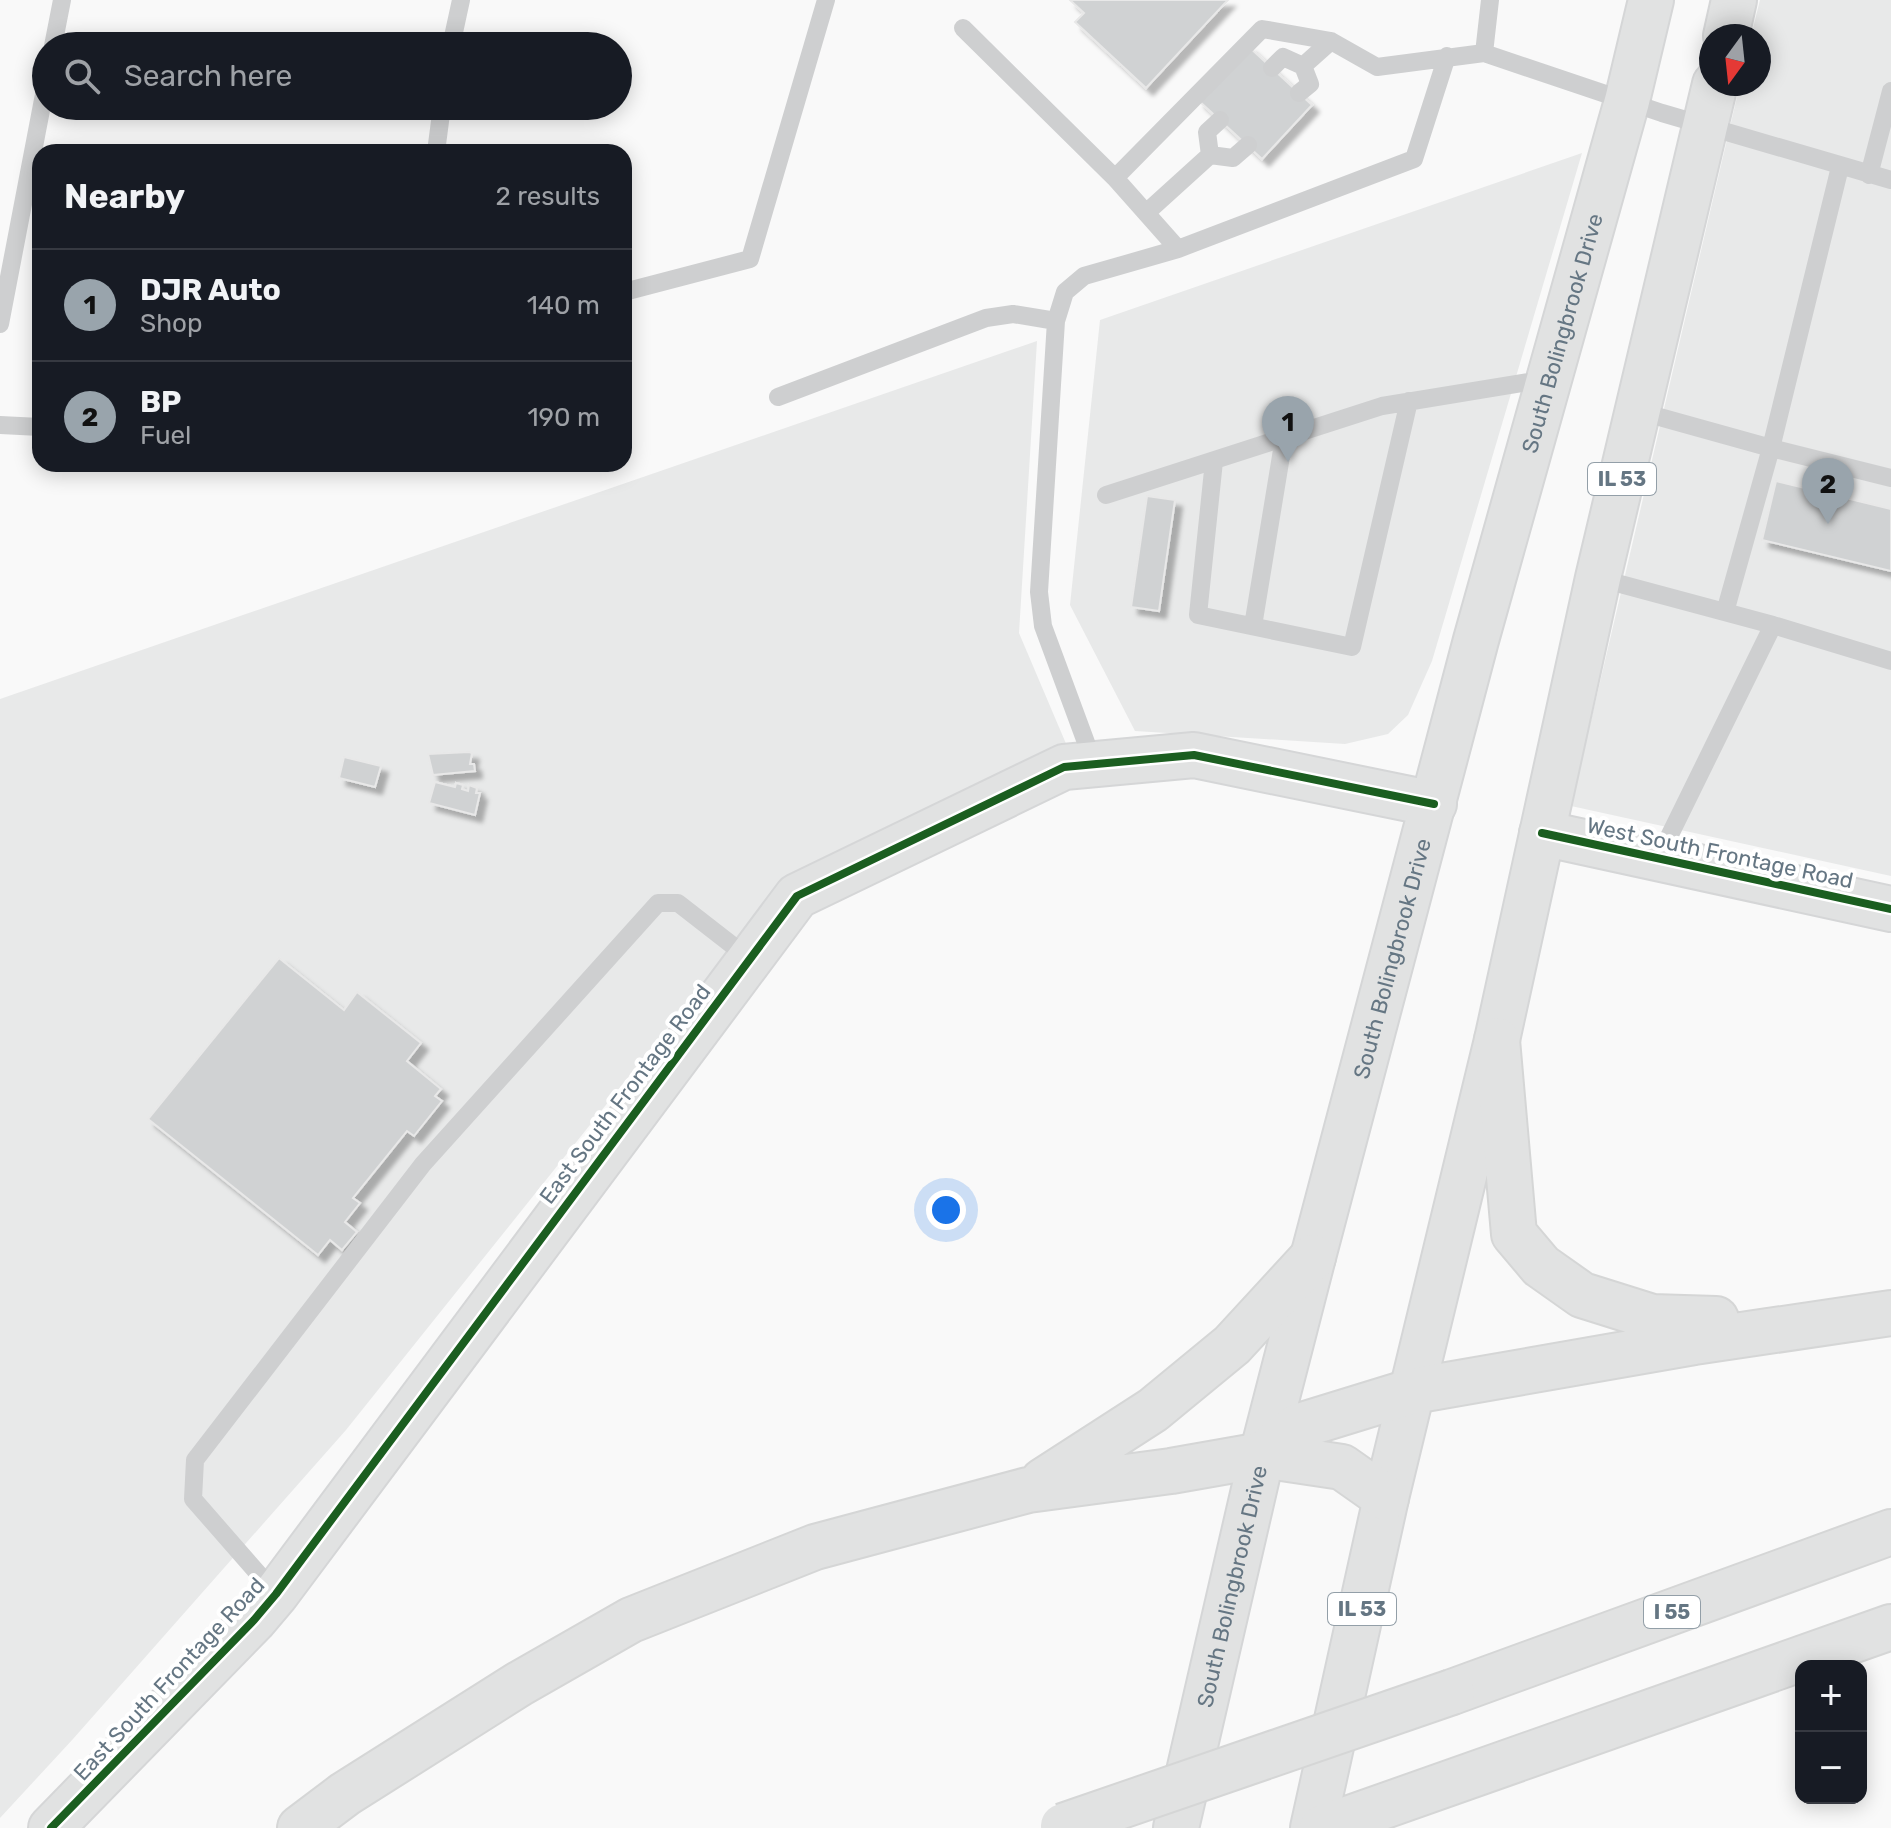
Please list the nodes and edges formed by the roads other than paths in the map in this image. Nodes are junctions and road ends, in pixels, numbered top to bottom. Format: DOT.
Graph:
graph roads {
  1 [pos="62,0"];
  2 [pos="461,0"];
  3 [pos="826,0"];
  4 [pos="1490,0"];
  5 [pos="1651,0"];
  6 [pos="1734,0"];
  7 [pos="1729,24"];
  8 [pos="963,28"];
  9 [pos="56,32"];
  10 [pos="454,32"];
  11 [pos="1331,41"];
  12 [pos="1484,53"];
  13 [pos="1447,56"];
  14 [pos="1303,66"];
  15 [pos="1272,68"];
  16 [pos="1891,91"];
  17 [pos="1299,93"];
  18 [pos="1712,96"];
  19 [pos="1627,101"];
  20 [pos="39,120"];
  21 [pos="440,120"];
  22 [pos="1220,120"];
  23 [pos="1705,126"];
  24 [pos="34,144"];
  25 [pos="437,144"];
  26 [pos="1248,145"];
  27 [pos="1210,155"];
  28 [pos="32,157"];
  29 [pos="1840,167"];
  30 [pos="1869,175"];
  31 [pos="1115,178"];
  32 [pos="1891,180"];
  33 [pos="1146,213"];
  34 [pos="1178,249"];
  35 [pos="632,290"];
  36 [pos="1056,321"];
  37 [pos="0,324"];
  38 [pos="1550,378"];
  39 [pos="778,397"];
  40 [pos="1409,401"];
  41 [pos="1638,411"];
  42 [pos="0,425"];
  43 [pos="32,427"];
  44 [pos="1284,438"];
  45 [pos="1771,448"];
  46 [pos="1214,461"];
  47 [pos="1891,478"];
  48 [pos="1106,495"];
  49 [pos="1598,578"];
  50 [pos="1725,612"];
  51 [pos="1773,625"];
  52 [pos="1253,626"];
  53 [pos="1891,661"];
  54 [pos="1094,764"];
  55 [pos="1434,804"];
  56 [pos="1542,833"];
  57 [pos="1659,857"];
  58 [pos="1891,909"];
  59 [pos="750,959"];
  60 [pos="1497,1040"];
  61 [pos="1313,1257"];
  62 [pos="1875,1316"];
  63 [pos="1413,1391"];
  64 [pos="1262,1455"];
  65 [pos="1028,1490"];
  66 [pos="1386,1498"];
  67 [pos="1891,1532"];
  68 [pos="276,1594"];
  69 [pos="1891,1627"];
  70 [pos="1060,1827"];
  71 [pos="51,1828"];
  72 [pos="300,1828"];
  73 [pos="1176,1828"];
  74 [pos="1313,1828"];
  75 [pos="1322,1828"];
  1 -- 9 [label="lane"];
  2 -- 10 [label="lane"];
  3 -- 35 [label="lane"];
  4 -- 12 [label="lane"];
  5 -- 19 [label="main road, South Bolingbrook Drive"];
  6 -- 7 [label="main road"];
  8 -- 31 [label="lane"];
  11 -- 13 [label="lane"];
  11 -- 14 [label="lane"];
  11 -- 31 [label="lane"];
  12 -- 13 [label="lane"];
  12 -- 19 [label="lane"];
  13 -- 34 [label="lane"];
  14 -- 15 [label="lane"];
  14 -- 17 [label="lane"];
  16 -- 30 [label="lane"];
  18 -- 23 [label="main road, IL 53"];
  19 -- 23 [label="lane"];
  19 -- 38 [label="main road, South Bolingbrook Drive"];
  20 -- 24 [label="lane"];
  21 -- 25 [label="lane"];
  22 -- 27 [label="lane"];
  23 -- 29 [label="lane"];
  23 -- 41 [label="main road, IL 53"];
  26 -- 27 [label="lane"];
  27 -- 33 [label="lane"];
  28 -- 37 [label="lane"];
  29 -- 30 [label="lane"];
  29 -- 45 [label="lane"];
  30 -- 32 [label="lane"];
  31 -- 33 [label="lane"];
  33 -- 34 [label="lane"];
  34 -- 36 [label="lane"];
  36 -- 39 [label="lane"];
  36 -- 54 [label="lane"];
  38 -- 40 [label="lane"];
  38 -- 55 [label="main road, South Bolingbrook Drive"];
  40 -- 44 [label="lane"];
  40 -- 52 [label="lane"];
  41 -- 45 [label="lane"];
  41 -- 49 [label="main road, IL 53"];
  42 -- 43 [label="lane"];
  44 -- 46 [label="lane"];
  44 -- 52 [label="lane"];
  45 -- 47 [label="lane"];
  45 -- 50 [label="lane"];
  46 -- 48 [label="lane"];
  46 -- 52 [label="lane"];
  49 -- 50 [label="lane"];
  49 -- 56 [label="main road, IL 53"];
  50 -- 51 [label="lane"];
  51 -- 53 [label="lane"];
  51 -- 57 [label="lane"];
  54 -- 55 [label="main road, East South Frontage Road"];
  54 -- 59 [label="main road, East South Frontage Road"];
  55 -- 61 [label="main road, South Bolingbrook Drive"];
  56 -- 57 [label="main road, West South Frontage Road"];
  56 -- 60 [label="main road, IL 53"];
  57 -- 58 [label="main road, West South Frontage Road"];
  59 -- 68 [label="main road, East South Frontage Road"];
  59 -- 68 [label="lane"];
  60 -- 62 [label="main road"];
  60 -- 63 [label="main road, IL 53"];
  61 -- 64 [label="main road, South Bolingbrook Drive"];
  61 -- 65 [label="main road"];
  62 -- 63 [label="main road"];
  63 -- 64 [label="main road"];
  63 -- 66 [label="main road, IL 53"];
  64 -- 65 [label="main road"];
  64 -- 66 [label="main road"];
  64 -- 73 [label="main road, South Bolingbrook Drive"];
  65 -- 72 [label="main road"];
  66 -- 74 [label="main road, IL 53"];
  67 -- 70 [label="main road, I 55, bridge"];
  68 -- 71 [label="main road, East South Frontage Road"];
  69 -- 75 [label="main road"];
}
